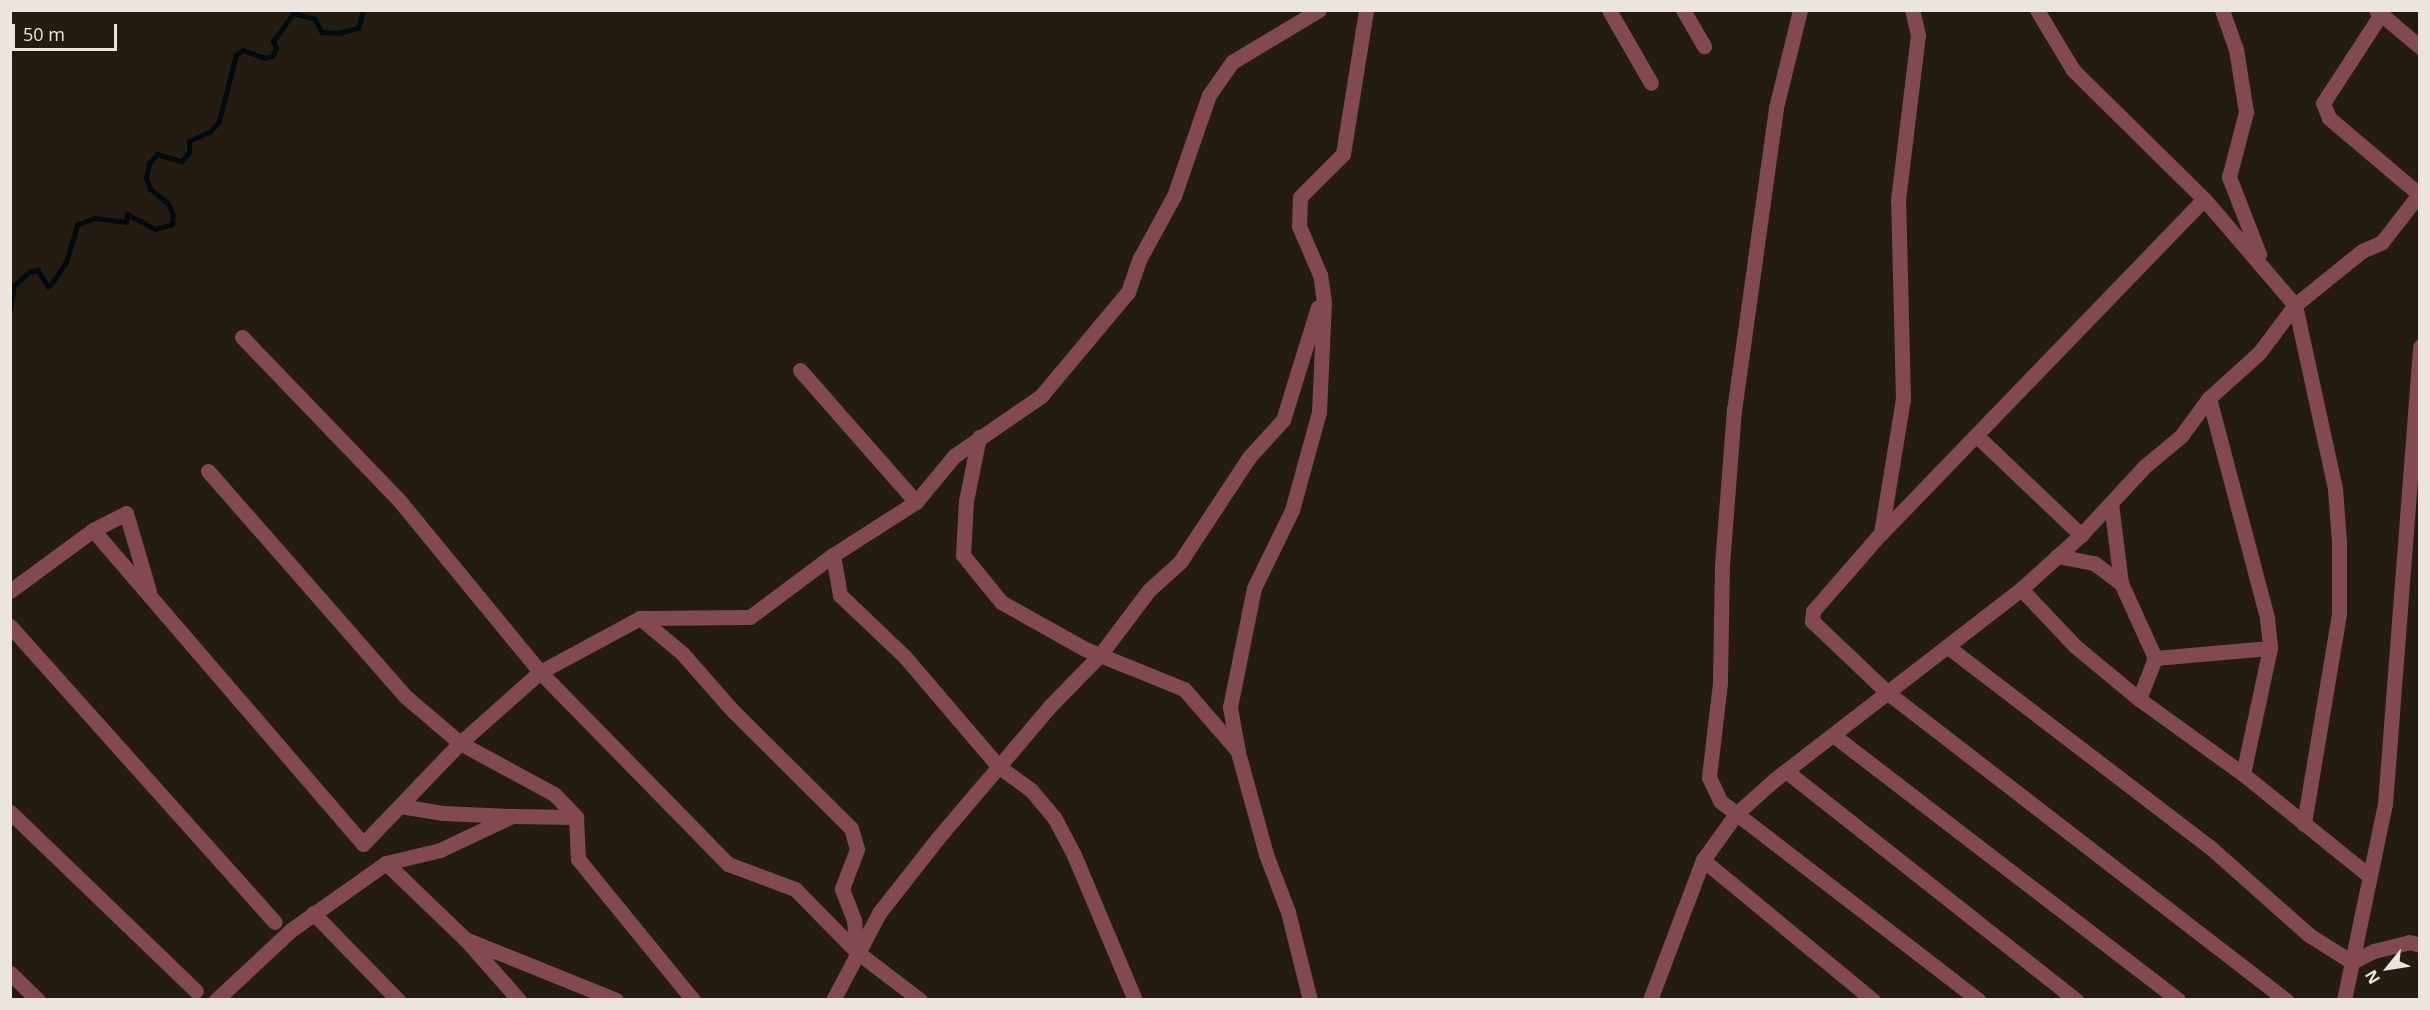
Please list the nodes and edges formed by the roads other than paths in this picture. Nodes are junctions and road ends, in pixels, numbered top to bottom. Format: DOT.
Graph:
graph roads {
  1 [pos="1318,10"];
  2 [pos="1366,10"];
  3 [pos="1609,10"];
  4 [pos="1683,10"];
  5 [pos="1800,10"];
  6 [pos="1912,10"];
  7 [pos="2037,10"];
  8 [pos="2222,10"];
  9 [pos="2378,12"];
  10 [pos="1704,46"];
  11 [pos="2420,47"];
  12 [pos="1651,83"];
  13 [pos="2419,193"];
  14 [pos="2204,199"];
  15 [pos="1320,275"];
  16 [pos="2270,275"];
  17 [pos="2295,305"];
  18 [pos="242,338"];
  19 [pos="2420,346"];
  20 [pos="800,370"];
  21 [pos="2209,398"];
  22 [pos="979,436"];
  23 [pos="1977,436"];
  24 [pos="208,471"];
  25 [pos="916,502"];
  26 [pos="2110,503"];
  27 [pos="93,530"];
  28 [pos="1881,533"];
  29 [pos="2081,535"];
  30 [pos="833,555"];
  31 [pos="2057,556"];
  32 [pos="2121,583"];
  33 [pos="2021,589"];
  34 [pos="10,591"];
  35 [pos="150,597"];
  36 [pos="640,618"];
  37 [pos="10,626"];
  38 [pos="1948,647"];
  39 [pos="2270,648"];
  40 [pos="1100,655"];
  41 [pos="2155,658"];
  42 [pos="540,672"];
  43 [pos="1887,693"];
  44 [pos="2139,699"];
  45 [pos="1833,735"];
  46 [pos="460,743"];
  47 [pos="1238,752"];
  48 [pos="998,766"];
  49 [pos="1786,771"];
  50 [pos="2243,774"];
  51 [pos="400,806"];
  52 [pos="10,812"];
  53 [pos="1737,814"];
  54 [pos="512,816"];
  55 [pos="576,817"];
  56 [pos="2304,824"];
  57 [pos="1703,860"];
  58 [pos="386,863"];
  59 [pos="2368,875"];
  60 [pos="313,913"];
  61 [pos="275,921"];
  62 [pos="465,939"];
  63 [pos="2420,945"];
  64 [pos="857,952"];
  65 [pos="2352,962"];
  66 [pos="10,973"];
  67 [pos="196,991"];
  68 [pos="38,999"];
  69 [pos="216,999"];
  70 [pos="398,999"];
  71 [pos="519,999"];
  72 [pos="616,999"];
  73 [pos="693,999"];
  74 [pos="833,999"];
  75 [pos="920,999"];
  76 [pos="1135,999"];
  77 [pos="1310,999"];
  78 [pos="1650,999"];
  79 [pos="1873,999"];
  80 [pos="1978,999"];
  81 [pos="2076,999"];
  82 [pos="2178,999"];
  83 [pos="2286,999"];
  84 [pos="2344,999"];
  1 -- 22 [label="street"];
  2 -- 15 [label="street"];
  3 -- 12 [label="street"];
  4 -- 10 [label="street"];
  5 -- 53 [label="street"];
  6 -- 28 [label="street"];
  7 -- 14 [label="street"];
  8 -- 16 [label="street"];
  9 -- 11 [label="street"];
  9 -- 13 [label="street"];
  13 -- 17 [label="street"];
  14 -- 16 [label="street"];
  14 -- 23 [label="street"];
  15 -- 40 [label="street"];
  15 -- 47 [label="street"];
  16 -- 17 [label="street"];
  17 -- 21 [label="street"];
  17 -- 56 [label="street"];
  18 -- 42 [label="street"];
  19 -- 59 [label="street"];
  20 -- 25 [label="street"];
  21 -- 26 [label="street"];
  21 -- 39 [label="street"];
  22 -- 25 [label="street"];
  22 -- 40 [label="street"];
  23 -- 28 [label="street"];
  23 -- 29 [label="street"];
  24 -- 46 [label="street"];
  25 -- 30 [label="street"];
  26 -- 29 [label="street"];
  26 -- 32 [label="street"];
  27 -- 34 [label="street"];
  27 -- 35 [label="street"];
  27 -- 35 [label="street"];
  28 -- 43 [label="street"];
  29 -- 31 [label="street"];
  30 -- 36 [label="street"];
  30 -- 48 [label="street"];
  31 -- 32 [label="street"];
  31 -- 33 [label="street"];
  32 -- 41 [label="street"];
  33 -- 38 [label="street"];
  33 -- 44 [label="street"];
  35 -- 51 [label="street"];
  36 -- 42 [label="street"];
  36 -- 64 [label="street"];
  37 -- 61 [label="street"];
  38 -- 43 [label="street"];
  38 -- 65 [label="street"];
  39 -- 41 [label="street"];
  39 -- 50 [label="street"];
  40 -- 47 [label="street"];
  40 -- 48 [label="street"];
  41 -- 44 [label="street"];
  42 -- 46 [label="street"];
  42 -- 64 [label="street"];
  43 -- 45 [label="street"];
  43 -- 83 [label="street"];
  44 -- 50 [label="street"];
  45 -- 49 [label="street"];
  45 -- 82 [label="street"];
  46 -- 51 [label="street"];
  46 -- 55 [label="street"];
  47 -- 77 [label="street"];
  48 -- 64 [label="street"];
  48 -- 76 [label="street"];
  49 -- 53 [label="street"];
  49 -- 81 [label="street"];
  50 -- 56 [label="street"];
  51 -- 54 [label="street"];
  52 -- 67 [label="street"];
  53 -- 57 [label="street"];
  53 -- 80 [label="street"];
  54 -- 55 [label="street"];
  54 -- 58 [label="street"];
  55 -- 73 [label="street"];
  56 -- 59 [label="street"];
  57 -- 78 [label="street"];
  57 -- 79 [label="street"];
  58 -- 60 [label="street"];
  58 -- 62 [label="street"];
  59 -- 65 [label="street"];
  60 -- 69 [label="street"];
  60 -- 70 [label="street"];
  62 -- 71 [label="street"];
  62 -- 72 [label="street"];
  63 -- 65 [label="street"];
  64 -- 74 [label="street"];
  64 -- 75 [label="street"];
  65 -- 84 [label="street"];
  66 -- 68 [label="street"];
}
